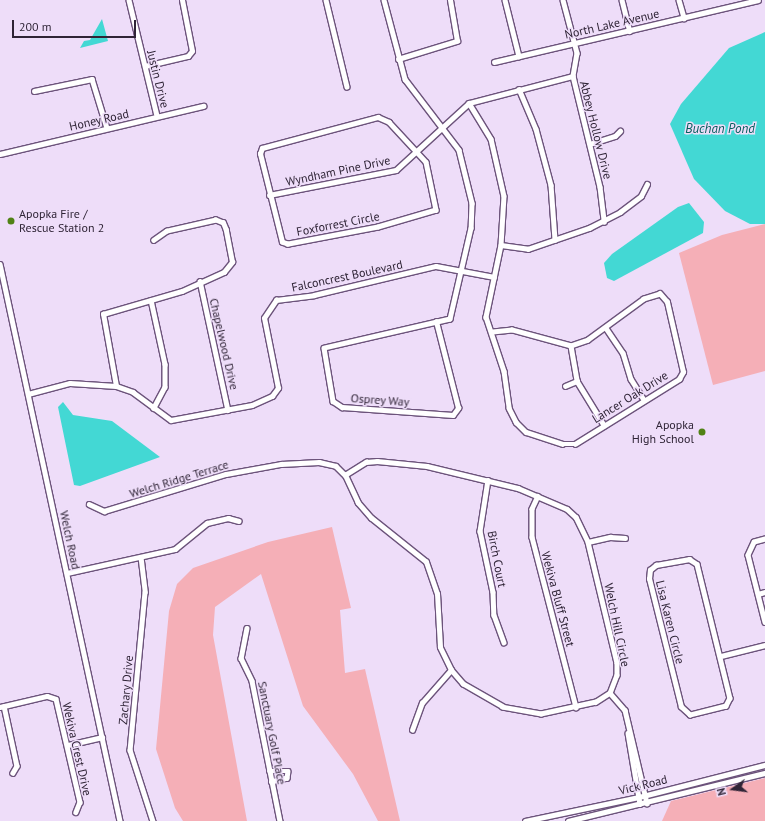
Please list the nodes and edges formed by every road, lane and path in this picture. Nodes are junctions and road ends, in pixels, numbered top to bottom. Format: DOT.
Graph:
graph roads {
  1 [pos="129,0"];
  2 [pos="182,0"];
  3 [pos="326,0"];
  4 [pos="384,0"];
  5 [pos="450,0"];
  6 [pos="505,0"];
  7 [pos="563,0"];
  8 [pos="622,0"];
  9 [pos="679,0"];
  10 [pos="758,0"];
  11 [pos="737,2"];
  12 [pos="684,18"];
  13 [pos="630,31"];
  14 [pos="574,43"];
  15 [pos="519,56"];
  16 [pos="398,59"];
  17 [pos="494,62"];
  18 [pos="145,66"];
  19 [pos="573,76"];
  20 [pos="347,87"];
  21 [pos="519,89"];
  22 [pos="34,91"];
  23 [pos="469,103"];
  24 [pos="203,106"];
  25 [pos="157,116"];
  26 [pos="443,126"];
  27 [pos="107,128"];
  28 [pos="620,131"];
  29 [pos="590,144"];
  30 [pos="418,150"];
  31 [pos="0,154"];
  32 [pos="647,184"];
  33 [pos="269,195"];
  34 [pos="604,222"];
  35 [pos="154,240"];
  36 [pos="555,240"];
  37 [pos="501,245"];
  38 [pos="0,264"];
  39 [pos="463,269"];
  40 [pos="494,277"];
  41 [pos="200,282"];
  42 [pos="151,300"];
  43 [pos="436,322"];
  44 [pos="606,328"];
  45 [pos="493,332"];
  46 [pos="572,346"];
  47 [pos="577,381"];
  48 [pos="116,386"];
  49 [pos="565,386"];
  50 [pos="28,394"];
  51 [pos="644,400"];
  52 [pos="154,408"];
  53 [pos="228,410"];
  54 [pos="604,425"];
  55 [pos="345,474"];
  56 [pos="488,480"];
  57 [pos="538,496"];
  58 [pos="89,504"];
  59 [pos="240,521"];
  60 [pos="625,538"];
  61 [pos="765,539"];
  62 [pos="588,542"];
  63 [pos="141,557"];
  64 [pos="67,573"];
  65 [pos="765,592"];
  66 [pos="758,594"];
  67 [pos="765,622"];
  68 [pos="247,628"];
  69 [pos="504,642"];
  70 [pos="765,645"];
  71 [pos="721,656"];
  72 [pos="451,670"];
  73 [pos="610,693"];
  74 [pos="2,707"];
  75 [pos="576,708"];
  76 [pos="628,724"];
  77 [pos="412,730"];
  78 [pos="102,737"];
  79 [pos="68,745"];
  80 [pos="765,764"];
  81 [pos="269,771"];
  82 [pos="13,773"];
  83 [pos="765,773"];
  84 [pos="271,782"];
  85 [pos="645,796"];
  86 [pos="639,797"];
  87 [pos="647,803"];
  88 [pos="640,804"];
  89 [pos="76,812"];
  90 [pos="120,821"];
  91 [pos="153,821"];
  92 [pos="280,821"];
  93 [pos="524,821"];
  94 [pos="568,821"];
  1 -- 18 [label="street, Justin Drive"];
  2 -- 18 [label="street"];
  3 -- 20 [label="street"];
  4 -- 16 [label="street"];
  5 -- 16 [label="street"];
  6 -- 15 [label="street"];
  7 -- 14 [label="street, Abbey Hollow Drive"];
  8 -- 13 [label="street"];
  9 -- 12 [label="street"];
  10 -- 11 [label="street, North Lake Avenue"];
  11 -- 12 [label="street, North Lake Avenue"];
  12 -- 13 [label="street, North Lake Avenue"];
  13 -- 14 [label="street, North Lake Avenue"];
  14 -- 15 [label="street, North Lake Avenue"];
  14 -- 19 [label="street, Abbey Hollow Drive"];
  15 -- 17 [label="street, North Lake Avenue"];
  16 -- 26 [label="street"];
  18 -- 25 [label="street, Justin Drive"];
  19 -- 21 [label="street"];
  19 -- 29 [label="street, Abbey Hollow Drive"];
  21 -- 23 [label="street"];
  21 -- 36 [label="street"];
  22 -- 27 [label="street"];
  23 -- 26 [label="street, Wyndham Pine Drive"];
  23 -- 37 [label="street, Lancer Oak Drive"];
  24 -- 25 [label="street, Honey Road"];
  25 -- 27 [label="street, Honey Road"];
  26 -- 30 [label="street, Wyndham Pine Drive"];
  26 -- 39 [label="street"];
  27 -- 31 [label="street, Honey Road"];
  28 -- 29 [label="street"];
  29 -- 34 [label="street, Abbey Hollow Drive"];
  30 -- 33 [label="street, Wyndham Pine Drive"];
  30 -- 33 [label="street, Foxforrest Circle"];
  30 -- 33 [label="street, Foxforrest Circle"];
  32 -- 34 [label="street"];
  34 -- 36 [label="street"];
  35 -- 41 [label="street"];
  36 -- 37 [label="street"];
  37 -- 40 [label="street, Lancer Oak Drive"];
  38 -- 50 [label="street, Welch Road"];
  39 -- 40 [label="street, Falconcrest Boulevard"];
  39 -- 43 [label="street, Osprey Way"];
  39 -- 53 [label="street, Falconcrest Boulevard"];
  40 -- 45 [label="street, Lancer Oak Drive"];
  41 -- 42 [label="street"];
  41 -- 53 [label="street, Chapelwood Drive"];
  42 -- 48 [label="street"];
  42 -- 52 [label="street"];
  43 -- 43 [label="street, Osprey Way"];
  44 -- 46 [label="street, Lancer Oak Drive"];
  44 -- 51 [label="street"];
  44 -- 51 [label="street, Lancer Oak Drive"];
  45 -- 46 [label="street"];
  45 -- 54 [label="street, Lancer Oak Drive"];
  46 -- 47 [label="street"];
  47 -- 49 [label="street"];
  47 -- 54 [label="street"];
  48 -- 50 [label="street, Falconcrest Boulevard"];
  48 -- 52 [label="street, Falconcrest Boulevard"];
  50 -- 64 [label="street, Welch Road"];
  51 -- 54 [label="street, Lancer Oak Drive"];
  52 -- 53 [label="street, Falconcrest Boulevard"];
  55 -- 56 [label="street, Welch Hill Circle"];
  55 -- 58 [label="street, Welch Ridge Terrace"];
  55 -- 72 [label="street"];
  56 -- 57 [label="street, Welch Hill Circle"];
  56 -- 69 [label="street, Birch Court"];
  57 -- 62 [label="street, Welch Hill Circle"];
  57 -- 75 [label="street, Wekiva Bluff Street"];
  59 -- 63 [label="street"];
  60 -- 62 [label="street"];
  61 -- 66 [label="street"];
  62 -- 73 [label="street, Welch Hill Circle"];
  63 -- 64 [label="street"];
  63 -- 91 [label="street, Zachary Drive"];
  64 -- 78 [label="street, Welch Road"];
  65 -- 66 [label="street"];
  66 -- 67 [label="street"];
  68 -- 81 [label="street, Sanctuary Golf Place"];
  70 -- 71 [label="street"];
  71 -- 71 [label="street, Lisa Karen Circle"];
  72 -- 75 [label="street"];
  72 -- 77 [label="street"];
  73 -- 75 [label="street"];
  73 -- 76 [label="street"];
  74 -- 79 [label="street, Wekiva Crest Drive"];
  74 -- 82 [label="street"];
  76 -- 85 [label="street"];
  76 -- 86 [label="street"];
  78 -- 79 [label="street"];
  78 -- 90 [label="street, Welch Road"];
  79 -- 89 [label="street, Wekiva Crest Drive"];
  80 -- 85 [label="street, Vick Road"];
  81 -- 84 [label="street, Sanctuary Golf Place"];
  81 -- 84 [label="street"];
  83 -- 87 [label="street, Vick Road"];
  84 -- 92 [label="street, Sanctuary Golf Place"];
  85 -- 86 [label="street, Vick Road"];
  85 -- 87 [label="street"];
  86 -- 88 [label="street"];
  86 -- 93 [label="street, Vick Road"];
  87 -- 88 [label="street, Vick Road"];
  88 -- 94 [label="street, Vick Road"];
}
